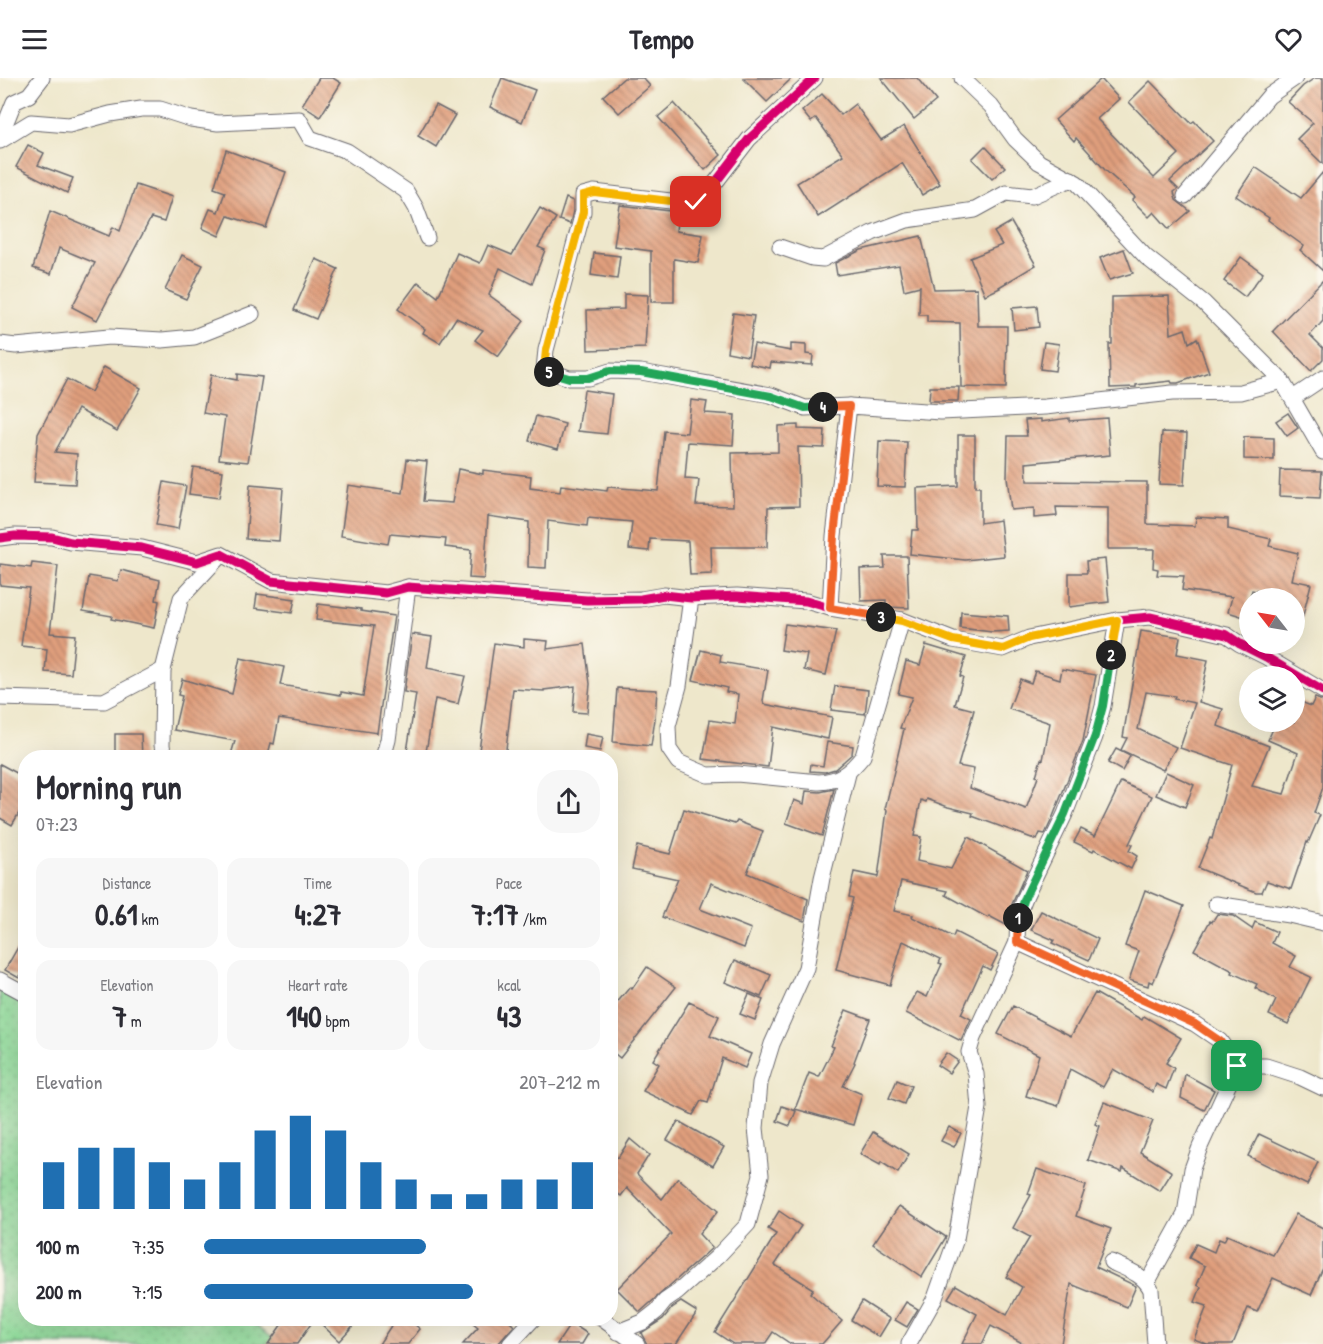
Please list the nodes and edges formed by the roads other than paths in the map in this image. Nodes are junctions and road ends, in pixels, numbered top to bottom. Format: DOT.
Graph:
graph roads {
  1 [pos="42,78"];
  2 [pos="815,78"];
  3 [pos="962,78"];
  4 [pos="1294,78"];
  5 [pos="14,102"];
  6 [pos="31,122"];
  7 [pos="0,139"];
  8 [pos="1071,179"];
  9 [pos="1185,196"];
  10 [pos="427,238"];
  11 [pos="780,247"];
  12 [pos="252,314"];
  13 [pos="0,344"];
  14 [pos="1323,378"];
  15 [pos="1282,381"];
  16 [pos="1293,398"];
  17 [pos="849,406"];
  18 [pos="1323,452"];
  19 [pos="0,538"];
  20 [pos="220,554"];
  21 [pos="408,586"];
  22 [pos="691,598"];
  23 [pos="830,608"];
  24 [pos="1117,620"];
  25 [pos="902,621"];
  26 [pos="163,670"];
  27 [pos="1323,691"];
  28 [pos="0,698"];
  29 [pos="163,750"];
  30 [pos="385,750"];
  31 [pos="848,774"];
  32 [pos="1216,903"];
  33 [pos="1323,923"];
  34 [pos="1017,942"];
  35 [pos="0,980"];
  36 [pos="18,990"];
  37 [pos="1237,1066"];
  38 [pos="1323,1088"];
  39 [pos="1111,1262"];
  40 [pos="1147,1282"];
  41 [pos="527,1326"];
  42 [pos="611,1326"];
  43 [pos="618,1332"];
  44 [pos="510,1344"];
  45 [pos="637,1344"];
  46 [pos="909,1344"];
  47 [pos="1155,1344"];
  1 -- 5 [label="street"];
  2 -- 17 [label="street"];
  3 -- 8 [label="street"];
  4 -- 9 [label="street"];
  5 -- 6 [label="street"];
  5 -- 7 [label="street"];
  6 -- 7 [label="street"];
  6 -- 10 [label="street"];
  8 -- 11 [label="street"];
  8 -- 15 [label="street"];
  12 -- 13 [label="street"];
  14 -- 16 [label="street"];
  15 -- 16 [label="street"];
  15 -- 17 [label="street"];
  16 -- 18 [label="street"];
  17 -- 23 [label="street"];
  19 -- 20 [label="street"];
  20 -- 21 [label="street"];
  20 -- 26 [label="street"];
  21 -- 22 [label="street"];
  21 -- 30 [label="street"];
  22 -- 23 [label="street"];
  22 -- 31 [label="street"];
  23 -- 25 [label="street"];
  24 -- 25 [label="street"];
  24 -- 27 [label="street"];
  24 -- 34 [label="street"];
  25 -- 31 [label="street"];
  26 -- 28 [label="street"];
  26 -- 29 [label="street"];
  31 -- 43 [label="street"];
  32 -- 33 [label="street"];
  34 -- 37 [label="street"];
  34 -- 46 [label="street"];
  35 -- 36 [label="street"];
  37 -- 38 [label="street"];
  37 -- 40 [label="street"];
  39 -- 40 [label="street"];
  40 -- 47 [label="street"];
  41 -- 44 [label="street"];
  42 -- 43 [label="street"];
  43 -- 45 [label="street"];
}
